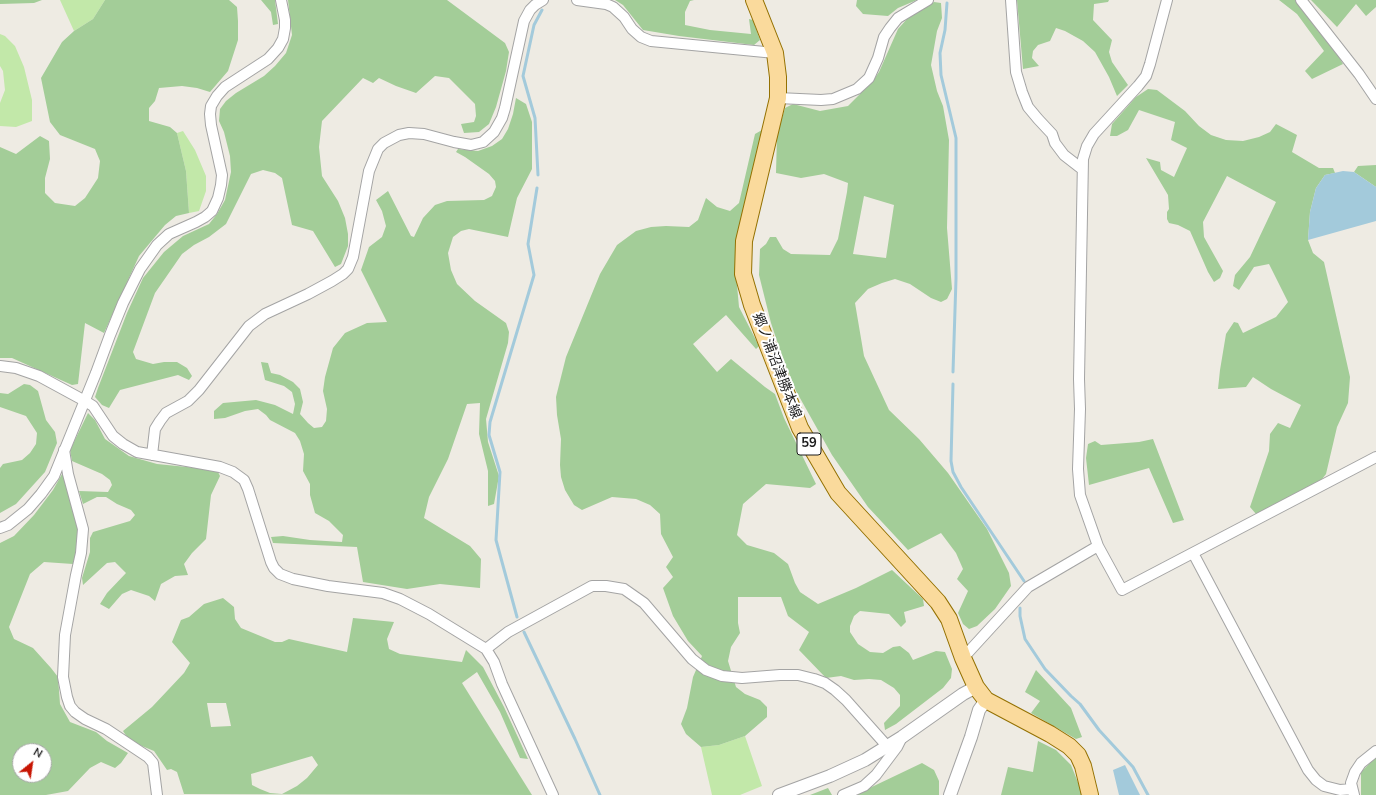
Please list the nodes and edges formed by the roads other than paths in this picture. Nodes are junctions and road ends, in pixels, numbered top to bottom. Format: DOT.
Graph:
graph roads {
  1 [pos="281,0"];
  2 [pos="543,0"];
  3 [pos="577,0"];
  4 [pos="754,0"];
  5 [pos="928,0"];
  6 [pos="1011,0"];
  7 [pos="1167,0"];
  8 [pos="1301,0"];
  9 [pos="775,53"];
  10 [pos="778,98"];
  11 [pos="1376,99"];
  12 [pos="1082,169"];
  13 [pos="0,366"];
  14 [pos="85,401"];
  15 [pos="64,450"];
  16 [pos="152,454"];
  17 [pos="1376,457"];
  18 [pos="0,528"];
  19 [pos="1098,546"];
  20 [pos="1193,553"];
  21 [pos="486,649"];
  22 [pos="963,658"];
  23 [pos="976,687"];
  24 [pos="986,700"];
  25 [pos="902,737"];
  26 [pos="887,746"];
  27 [pos="1376,751"];
  28 [pos="1353,792"];
  29 [pos="157,795"];
  30 [pos="553,795"];
  31 [pos="779,795"];
  32 [pos="843,795"];
  33 [pos="950,795"];
  34 [pos="1090,795"];
  1 -- 14 [label="street"];
  2 -- 16 [label="street"];
  3 -- 9 [label="street"];
  4 -- 9 [label="main road, 郷ノ浦沼津勝本線 / 59"];
  5 -- 10 [label="street"];
  6 -- 12 [label="street"];
  7 -- 12 [label="street"];
  8 -- 11 [label="street"];
  9 -- 10 [label="main road, 郷ノ浦沼津勝本線 / 59"];
  10 -- 22 [label="main road, 郷ノ浦沼津勝本線 / 59"];
  12 -- 19 [label="street"];
  13 -- 14 [label="street"];
  14 -- 15 [label="street"];
  14 -- 16 [label="street"];
  15 -- 18 [label="street"];
  15 -- 29 [label="street"];
  16 -- 21 [label="street"];
  17 -- 20 [label="street"];
  19 -- 20 [label="street"];
  19 -- 22 [label="street"];
  20 -- 28 [label="street"];
  21 -- 26 [label="street"];
  21 -- 30 [label="street"];
  22 -- 23 [label="main road, 郷ノ浦沼津勝本線 / 59"];
  23 -- 24 [label="main road, 郷ノ浦沼津勝本線 / 59"];
  23 -- 25 [label="street"];
  24 -- 33 [label="street"];
  24 -- 34 [label="main road, 郷ノ浦沼津勝本線 / 59"];
  25 -- 26 [label="street"];
  25 -- 32 [label="street"];
  26 -- 31 [label="street"];
  27 -- 28 [label="street"];
}
